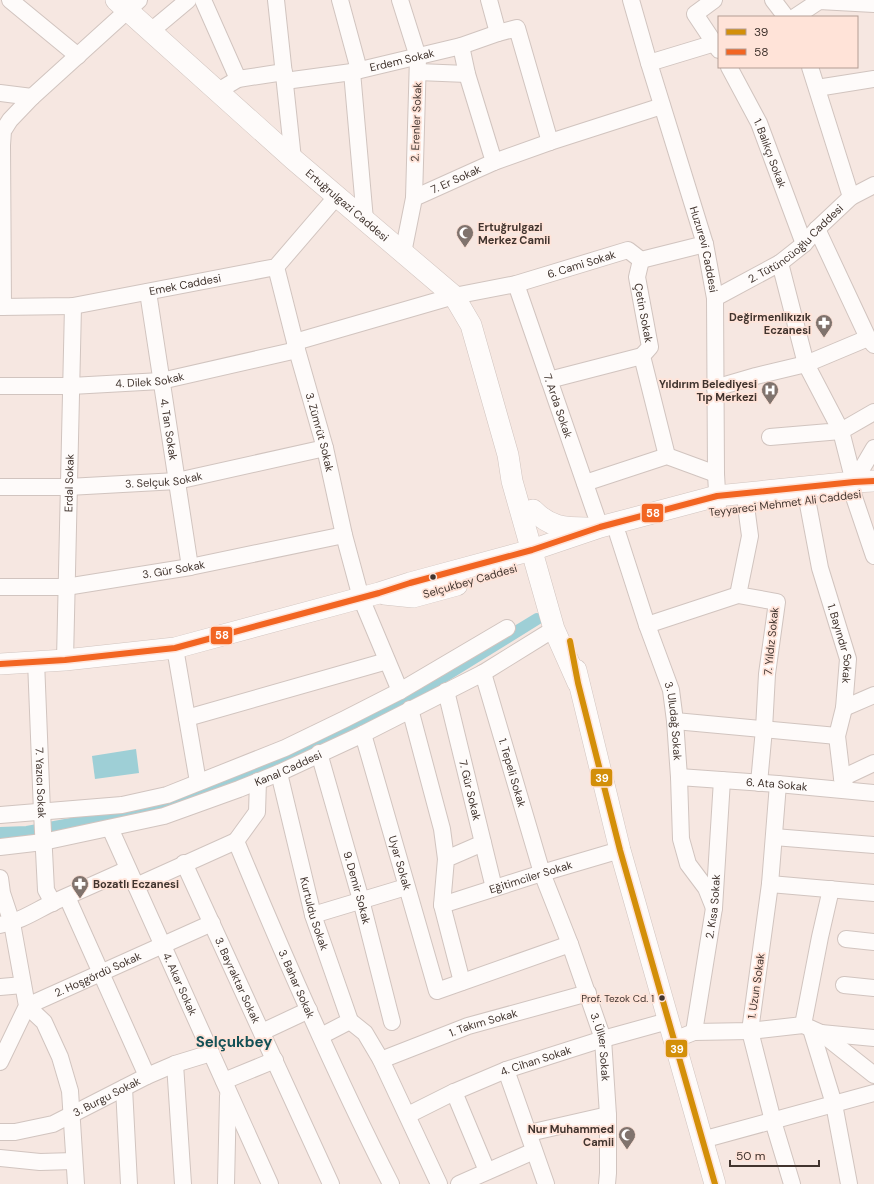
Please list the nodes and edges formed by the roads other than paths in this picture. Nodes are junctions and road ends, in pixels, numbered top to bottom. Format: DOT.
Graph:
graph roads {
  1 [pos="10,0"];
  2 [pos="188,0"];
  3 [pos="203,0"];
  4 [pos="276,0"];
  5 [pos="340,0"];
  6 [pos="400,0"];
  7 [pos="488,0"];
  8 [pos="631,0"];
  9 [pos="714,0"];
  10 [pos="773,0"];
  11 [pos="819,1"];
  12 [pos="836,1"];
  13 [pos="127,4"];
  14 [pos="874,4"];
  15 [pos="785,16"];
  16 [pos="796,16"];
  17 [pos="150,31"];
  18 [pos="498,33"];
  19 [pos="461,46"];
  20 [pos="717,46"];
  21 [pos="78,56"];
  22 [pos="418,64"];
  23 [pos="648,64"];
  24 [pos="730,68"];
  25 [pos="810,68"];
  26 [pos="356,71"];
  27 [pos="467,74"];
  28 [pos="284,76"];
  29 [pos="238,78"];
  30 [pos="874,79"];
  31 [pos="817,88"];
  32 [pos="218,91"];
  33 [pos="0,93"];
  34 [pos="32,96"];
  35 [pos="662,106"];
  36 [pos="550,142"];
  37 [pos="294,159"];
  38 [pos="494,162"];
  39 [pos="874,185"];
  40 [pos="337,196"];
  41 [pos="852,197"];
  42 [pos="414,198"];
  43 [pos="1,199"];
  44 [pos="365,220"];
  45 [pos="817,229"];
  46 [pos="705,244"];
  47 [pos="804,244"];
  48 [pos="402,253"];
  49 [pos="641,260"];
  50 [pos="780,263"];
  51 [pos="276,267"];
  52 [pos="516,284"];
  53 [pos="148,292"];
  54 [pos="454,296"];
  55 [pos="715,298"];
  56 [pos="73,306"];
  57 [pos="2,308"];
  58 [pos="871,342"];
  59 [pos="296,346"];
  60 [pos="642,356"];
  61 [pos="806,364"];
  62 [pos="549,380"];
  63 [pos="162,381"];
  64 [pos="0,386"];
  65 [pos="71,386"];
  66 [pos="715,388"];
  67 [pos="874,412"];
  68 [pos="841,431"];
  69 [pos="770,437"];
  70 [pos="324,448"];
  71 [pos="874,448"];
  72 [pos="508,455"];
  73 [pos="668,456"];
  74 [pos="716,474"];
  75 [pos="176,481"];
  76 [pos="874,481"];
  77 [pos="585,483"];
  78 [pos="0,487"];
  79 [pos="68,487"];
  80 [pos="853,488"];
  81 [pos="874,494"];
  82 [pos="807,499"];
  83 [pos="718,502"];
  84 [pos="746,506"];
  85 [pos="533,510"];
  86 [pos="609,531"];
  87 [pos="344,535"];
  88 [pos="540,554"];
  89 [pos="874,556"];
  90 [pos="190,567"];
  91 [pos="0,587"];
  92 [pos="66,587"];
  93 [pos="738,595"];
  94 [pos="370,596"];
  95 [pos="646,625"];
  96 [pos="507,628"];
  97 [pos="554,629"];
  98 [pos="175,648"];
  99 [pos="64,660"];
  100 [pos="36,661"];
  101 [pos="387,661"];
  102 [pos="0,664"];
  103 [pos="483,673"];
  104 [pos="578,683"];
  105 [pos="400,691"];
  106 [pos="446,691"];
  107 [pos="874,695"];
  108 [pos="844,708"];
  109 [pos="410,709"];
  110 [pos="187,718"];
  111 [pos="676,721"];
  112 [pos="764,729"];
  113 [pos="363,734"];
  114 [pos="837,736"];
  115 [pos="319,754"];
  116 [pos="874,763"];
  117 [pos="279,773"];
  118 [pos="679,777"];
  119 [pos="722,780"];
  120 [pos="258,781"];
  121 [pos="198,782"];
  122 [pos="759,783"];
  123 [pos="778,784"];
  124 [pos="844,784"];
  125 [pos="874,793"];
  126 [pos="42,812"];
  127 [pos="0,815"];
  128 [pos="110,828"];
  129 [pos="774,837"];
  130 [pos="236,840"];
  131 [pos="43,842"];
  132 [pos="483,843"];
  133 [pos="874,845"];
  134 [pos="0,847"];
  135 [pos="620,850"];
  136 [pos="446,859"];
  137 [pos="184,863"];
  138 [pos="128,869"];
  139 [pos="542,873"];
  140 [pos="0,878"];
  141 [pos="770,884"];
  142 [pos="136,886"];
  143 [pos="406,887"];
  144 [pos="494,888"];
  145 [pos="832,889"];
  146 [pos="874,893"];
  147 [pos="60,900"];
  148 [pos="361,900"];
  149 [pos="442,905"];
  150 [pos="714,908"];
  151 [pos="313,915"];
  152 [pos="212,923"];
  153 [pos="6,924"];
  154 [pos="846,939"];
  155 [pos="874,942"];
  156 [pos="570,944"];
  157 [pos="162,946"];
  158 [pos="100,974"];
  159 [pos="462,982"];
  160 [pos="23,985"];
  161 [pos="844,985"];
  162 [pos="0,987"];
  163 [pos="874,988"];
  164 [pos="588,993"];
  165 [pos="27,1006"];
  166 [pos="309,1010"];
  167 [pos="350,1021"];
  168 [pos="392,1022"];
  169 [pos="812,1029"];
  170 [pos="671,1030"];
  171 [pos="750,1031"];
  172 [pos="262,1032"];
  173 [pos="694,1032"];
  174 [pos="321,1036"];
  175 [pos="874,1038"];
  176 [pos="603,1039"];
  177 [pos="211,1053"];
  178 [pos="275,1060"];
  179 [pos="381,1060"];
  180 [pos="0,1062"];
  181 [pos="175,1064"];
  182 [pos="506,1070"];
  183 [pos="874,1075"];
  184 [pos="147,1076"];
  185 [pos="226,1086"];
  186 [pos="124,1088"];
  187 [pos="454,1092"];
  188 [pos="874,1093"];
  189 [pos="834,1104"];
  190 [pos="71,1115"];
  191 [pos="408,1115"];
  192 [pos="608,1115"];
  193 [pos="773,1121"];
  194 [pos="0,1132"];
  195 [pos="529,1133"];
  196 [pos="702,1140"];
  197 [pos="534,1151"];
  198 [pos="0,1158"];
  199 [pos="74,1160"];
  200 [pos="487,1171"];
  201 [pos="76,1184"];
  202 [pos="130,1184"];
  203 [pos="183,1184"];
  204 [pos="222,1184"];
  205 [pos="270,1184"];
  206 [pos="331,1184"];
  207 [pos="391,1184"];
  208 [pos="439,1184"];
  209 [pos="459,1184"];
  210 [pos="546,1184"];
  211 [pos="607,1184"];
  212 [pos="715,1184"];
  213 [pos="792,1184"];
  214 [pos="849,1184"];
  1 -- 21 [label="street"];
  2 -- 17 [label="street"];
  3 -- 29 [label="street"];
  4 -- 28 [label="street"];
  5 -- 26 [label="street"];
  6 -- 22 [label="street, 2. Erenler Sokak"];
  7 -- 18 [label="street"];
  8 -- 23 [label="street, Huzurevi Caddesi"];
  9 -- 20 [label="street"];
  10 -- 15 [label="street"];
  11 -- 12 [label="street"];
  11 -- 16 [label="street"];
  12 -- 14 [label="street"];
  13 -- 17 [label="main road, Ertuğrulgazi Caddesi"];
  13 -- 21 [label="street"];
  17 -- 32 [label="main road, Ertuğrulgazi Caddesi"];
  18 -- 19 [label="street, Erdem Sokak"];
  18 -- 36 [label="street, Erdem Sokak"];
  19 -- 22 [label="street, Erdem Sokak"];
  19 -- 27 [label="street"];
  20 -- 23 [label="street"];
  21 -- 34 [label="street"];
  22 -- 26 [label="street, Erdem Sokak"];
  22 -- 27 [label="street, Erdem Sokak"];
  22 -- 42 [label="street, 2. Erenler Sokak"];
  23 -- 35 [label="street, Huzurevi Caddesi"];
  24 -- 47 [label="street, 1. Balıkçı Sokak"];
  25 -- 31 [label="street"];
  26 -- 28 [label="street, Erdem Sokak"];
  26 -- 44 [label="street"];
  27 -- 38 [label="street"];
  28 -- 29 [label="street, Erdem Sokak"];
  28 -- 37 [label="street"];
  29 -- 32 [label="street, Erdem Sokak"];
  30 -- 31 [label="street"];
  31 -- 41 [label="street"];
  32 -- 37 [label="main road, Ertuğrulgazi Caddesi"];
  33 -- 34 [label="street"];
  34 -- 43 [label="street"];
  35 -- 36 [label="street, 7. Er Sokak"];
  35 -- 46 [label="street, Huzurevi Caddesi"];
  36 -- 38 [label="street, 7. Er Sokak"];
  37 -- 40 [label="main road, Ertuğrulgazi Caddesi"];
  38 -- 42 [label="street, 7. Er Sokak"];
  39 -- 41 [label="street, 2. Tütüncüoğlu Caddesi"];
  40 -- 44 [label="main road, Ertuğrulgazi Caddesi"];
  40 -- 51 [label="street"];
  41 -- 45 [label="street, 2. Tütüncüoğlu Caddesi"];
  42 -- 48 [label="street"];
  43 -- 57 [label="street"];
  44 -- 48 [label="main road, Ertuğrulgazi Caddesi"];
  45 -- 47 [label="street, 2. Tütüncüoğlu Caddesi"];
  45 -- 58 [label="street"];
  46 -- 49 [label="street"];
  46 -- 55 [label="street, Huzurevi Caddesi"];
  47 -- 50 [label="street, 2. Tütüncüoğlu Caddesi"];
  48 -- 54 [label="main road, Ertuğrulgazi Caddesi"];
  49 -- 52 [label="street, 6. Cami Sokak"];
  49 -- 60 [label="street, Çetin Sokak"];
  50 -- 55 [label="street, 2. Tütüncüoğlu Caddesi"];
  50 -- 61 [label="street"];
  51 -- 53 [label="street, Emek Caddesi"];
  51 -- 59 [label="street, 3. Zümrüt Sokak"];
  52 -- 54 [label="street, 6. Cami Sokak"];
  52 -- 62 [label="street, 7. Arda Sokak"];
  53 -- 56 [label="street, Emek Caddesi"];
  53 -- 63 [label="street, 4. Tan Sokak"];
  54 -- 59 [label="street, 4. Dilek Sokak"];
  54 -- 72 [label="main road, Ertuğrulgazi Caddesi"];
  55 -- 66 [label="street, Huzurevi Caddesi"];
  56 -- 57 [label="street, Emek Caddesi"];
  56 -- 65 [label="street, Erdal Sokak"];
  58 -- 61 [label="street"];
  59 -- 63 [label="street, 4. Dilek Sokak"];
  59 -- 70 [label="street, 3. Zümrüt Sokak"];
  60 -- 62 [label="street"];
  60 -- 73 [label="street, Çetin Sokak"];
  61 -- 66 [label="street"];
  61 -- 68 [label="street"];
  62 -- 77 [label="street, 7. Arda Sokak"];
  63 -- 65 [label="street, 4. Dilek Sokak"];
  63 -- 75 [label="street, 4. Tan Sokak"];
  64 -- 65 [label="street, 4. Dilek Sokak"];
  65 -- 79 [label="street, Erdal Sokak"];
  66 -- 74 [label="street, Huzurevi Caddesi"];
  67 -- 68 [label="street"];
  68 -- 69 [label="street"];
  68 -- 80 [label="street"];
  70 -- 75 [label="street, 3. Selçuk Sokak"];
  70 -- 87 [label="street, 3. Zümrüt Sokak"];
  71 -- 80 [label="street"];
  72 -- 85 [label="main road, Ertuğrulgazi Caddesi"];
  72 -- 88 [label="main road, Ertuğrulgazi Caddesi"];
  73 -- 74 [label="street"];
  73 -- 77 [label="street"];
  74 -- 83 [label="street, Huzurevi Caddesi"];
  75 -- 79 [label="street, 3. Selçuk Sokak"];
  75 -- 90 [label="street, 4. Tan Sokak"];
  76 -- 80 [label="main road, Teyyareci Mehmet Ali Caddesi"];
  77 -- 86 [label="street, 7. Arda Sokak"];
  78 -- 79 [label="street, 3. Selçuk Sokak"];
  79 -- 92 [label="street, Erdal Sokak"];
  80 -- 81 [label="main road, Teyyareci Mehmet Ali Caddesi"];
  80 -- 82 [label="main road, Teyyareci Mehmet Ali Caddesi"];
  80 -- 83 [label="main road, Teyyareci Mehmet Ali Caddesi"];
  80 -- 89 [label="street"];
  82 -- 84 [label="main road, Teyyareci Mehmet Ali Caddesi"];
  82 -- 108 [label="street, 1. Bayındır Sokak"];
  83 -- 84 [label="main road, Teyyareci Mehmet Ali Caddesi"];
  83 -- 86 [label="main road, Teyyareci Mehmet Ali Caddesi"];
  84 -- 93 [label="street"];
  85 -- 86 [label="main road"];
  85 -- 88 [label="main road, Ertuğrulgazi Caddesi"];
  86 -- 88 [label="main road, Teyyareci Mehmet Ali Caddesi"];
  86 -- 95 [label="street, 3. Uludağ Sokak"];
  87 -- 90 [label="street, 3. Gür Sokak"];
  87 -- 94 [label="street, 3. Zümrüt Sokak"];
  88 -- 94 [label="main road, Selçukbey Caddesi"];
  88 -- 97 [label="main road"];
  88 -- 104 [label="main road"];
  90 -- 92 [label="street, 3. Gür Sokak"];
  91 -- 92 [label="street, 3. Gür Sokak"];
  92 -- 99 [label="street, Erdal Sokak"];
  93 -- 95 [label="street"];
  93 -- 112 [label="street, 7. Yıldız Sokak"];
  94 -- 98 [label="main road, Selçukbey Caddesi"];
  94 -- 101 [label="street, 3. Zümrüt Sokak"];
  95 -- 111 [label="street, 3. Uludağ Sokak"];
  96 -- 105 [label="street, Kanal Caddesi"];
  97 -- 103 [label="street, Kanal Caddesi"];
  97 -- 104 [label="main road"];
  98 -- 99 [label="main road, Selçukbey Caddesi"];
  98 -- 110 [label="street"];
  99 -- 100 [label="main road, Selçukbey Caddesi"];
  100 -- 102 [label="main road, Selçukbey Caddesi"];
  100 -- 126 [label="street, 7. Yazıcı Sokak"];
  101 -- 105 [label="street, 3. Zümrüt Sokak"];
  101 -- 110 [label="street"];
  103 -- 106 [label="street, Kanal Caddesi"];
  103 -- 139 [label="street, 1. Tepeli Sokak"];
  104 -- 135 [label="main road"];
  105 -- 121 [label="street, Kanal Caddesi"];
  106 -- 109 [label="street, Kanal Caddesi"];
  106 -- 132 [label="street, 7. Gür Sokak"];
  107 -- 108 [label="street"];
  108 -- 114 [label="street, 1. Bayındır Sokak"];
  109 -- 113 [label="street, Kanal Caddesi"];
  109 -- 136 [label="street"];
  110 -- 121 [label="street"];
  111 -- 112 [label="street"];
  111 -- 118 [label="street, 3. Uludağ Sokak"];
  112 -- 114 [label="street"];
  112 -- 122 [label="street, 7. Yıldız Sokak"];
  113 -- 115 [label="street, Kanal Caddesi"];
  113 -- 143 [label="street, Uyar Sokak"];
  114 -- 124 [label="street, 1. Bayındır Sokak"];
  115 -- 117 [label="street, Kanal Caddesi"];
  115 -- 148 [label="street, 9. Demir Sokak"];
  116 -- 124 [label="street"];
  117 -- 120 [label="street, Kanal Caddesi"];
  117 -- 151 [label="street, Kurtuldu Sokak"];
  118 -- 119 [label="street, 6. Ata Sokak"];
  118 -- 150 [label="street, 3. Uludağ Sokak"];
  119 -- 122 [label="street, 6. Ata Sokak"];
  119 -- 150 [label="street, 2. Kısa Sokak"];
  120 -- 128 [label="street, Kanal Caddesi"];
  120 -- 130 [label="street"];
  121 -- 126 [label="street, Kanal Caddesi"];
  122 -- 123 [label="street, 6. Ata Sokak"];
  123 -- 124 [label="street, 6. Ata Sokak"];
  123 -- 129 [label="street, 1. Uzun Sokak"];
  124 -- 125 [label="street, 6. Ata Sokak"];
  126 -- 127 [label="street, Kanal Caddesi"];
  126 -- 131 [label="street, 7. Yazıcı Sokak"];
  128 -- 131 [label="street, Kanal Caddesi"];
  128 -- 138 [label="street, 4. Akar Sokak"];
  129 -- 133 [label="street"];
  129 -- 141 [label="street, 1. Uzun Sokak"];
  130 -- 137 [label="street"];
  130 -- 166 [label="street, 3. Bahar Sokak"];
  131 -- 134 [label="street, Kanal Caddesi"];
  131 -- 147 [label="street, 7. Yazıcı Sokak"];
  132 -- 136 [label="street"];
  132 -- 144 [label="street, 7. Gür Sokak"];
  135 -- 139 [label="street, Eğitimciler Sokak"];
  135 -- 170 [label="main road"];
  136 -- 149 [label="street"];
  137 -- 142 [label="street"];
  137 -- 152 [label="street, 3. Bayraktar Sokak"];
  138 -- 142 [label="street, 4. Akar Sokak"];
  138 -- 147 [label="street"];
  139 -- 144 [label="street, Eğitimciler Sokak"];
  139 -- 156 [label="street, 3. Ülker Sokak"];
  140 -- 153 [label="street"];
  141 -- 145 [label="street"];
  141 -- 171 [label="street, 1. Uzun Sokak"];
  142 -- 157 [label="street, 4. Akar Sokak"];
  143 -- 148 [label="street"];
  143 -- 159 [label="street, Uyar Sokak"];
  144 -- 149 [label="street, Eğitimciler Sokak"];
  145 -- 146 [label="street"];
  145 -- 169 [label="street"];
  147 -- 153 [label="street"];
  147 -- 158 [label="street, 7. Yazıcı Sokak"];
  148 -- 151 [label="street"];
  148 -- 168 [label="street, 9. Demir Sokak"];
  149 -- 159 [label="street"];
  150 -- 173 [label="street, 2. Kısa Sokak"];
  151 -- 167 [label="street, Kurtuldu Sokak"];
  152 -- 157 [label="street, 2. Hoşgördü Sokak"];
  152 -- 172 [label="street, 3. Bayraktar Sokak"];
  153 -- 160 [label="street"];
  154 -- 155 [label="street"];
  156 -- 159 [label="street"];
  156 -- 164 [label="street, 3. Ülker Sokak"];
  157 -- 158 [label="street, 2. Hoşgördü Sokak"];
  157 -- 177 [label="street, 4. Akar Sokak"];
  158 -- 165 [label="street, 2. Hoşgördü Sokak"];
  158 -- 184 [label="street, 7. Yazıcı Sokak"];
  160 -- 162 [label="street"];
  160 -- 165 [label="street"];
  161 -- 163 [label="street"];
  164 -- 176 [label="street, 3. Ülker Sokak"];
  164 -- 179 [label="street, 1. Takım Sokak"];
  165 -- 180 [label="street"];
  165 -- 190 [label="street"];
  166 -- 172 [label="street"];
  166 -- 174 [label="street, 3. Bahar Sokak"];
  167 -- 174 [label="street"];
  167 -- 179 [label="street"];
  169 -- 171 [label="street, 4. Cihan Sokak"];
  169 -- 175 [label="street, 4. Cihan Sokak"];
  169 -- 183 [label="street"];
  169 -- 189 [label="street"];
  170 -- 173 [label="street, 4. Cihan Sokak"];
  170 -- 176 [label="street, 4. Cihan Sokak"];
  170 -- 196 [label="main road"];
  171 -- 173 [label="street, 4. Cihan Sokak"];
  171 -- 193 [label="street, 1. Uzun Sokak"];
  172 -- 178 [label="street, 3. Bayraktar Sokak"];
  174 -- 207 [label="street, 3. Bahar Sokak"];
  176 -- 182 [label="street, 4. Cihan Sokak"];
  176 -- 192 [label="street, 3. Ülker Sokak"];
  177 -- 181 [label="street, 3. Burgu Sokak"];
  177 -- 185 [label="street, 4. Akar Sokak"];
  178 -- 185 [label="street"];
  178 -- 206 [label="street, 3. Bayraktar Sokak"];
  179 -- 191 [label="street"];
  181 -- 184 [label="street, 3. Burgu Sokak"];
  181 -- 203 [label="street"];
  182 -- 187 [label="street, 4. Cihan Sokak"];
  182 -- 195 [label="street"];
  184 -- 186 [label="street, 3. Burgu Sokak"];
  185 -- 204 [label="street"];
  185 -- 205 [label="street, 4. Akar Sokak"];
  186 -- 190 [label="street, 3. Burgu Sokak"];
  186 -- 202 [label="street"];
  187 -- 191 [label="street, 4. Cihan Sokak"];
  187 -- 200 [label="street"];
  188 -- 189 [label="street"];
  189 -- 193 [label="street"];
  189 -- 214 [label="street"];
  190 -- 194 [label="street, 3. Burgu Sokak"];
  190 -- 199 [label="street"];
  191 -- 208 [label="street"];
  192 -- 195 [label="street"];
  192 -- 211 [label="street, 3. Ülker Sokak"];
  193 -- 196 [label="street"];
  193 -- 213 [label="street, 1. Uzun Sokak"];
  195 -- 197 [label="street"];
  196 -- 212 [label="main road"];
  197 -- 200 [label="street"];
  197 -- 210 [label="street"];
  198 -- 199 [label="street"];
  199 -- 201 [label="street"];
  200 -- 209 [label="street"];
}
